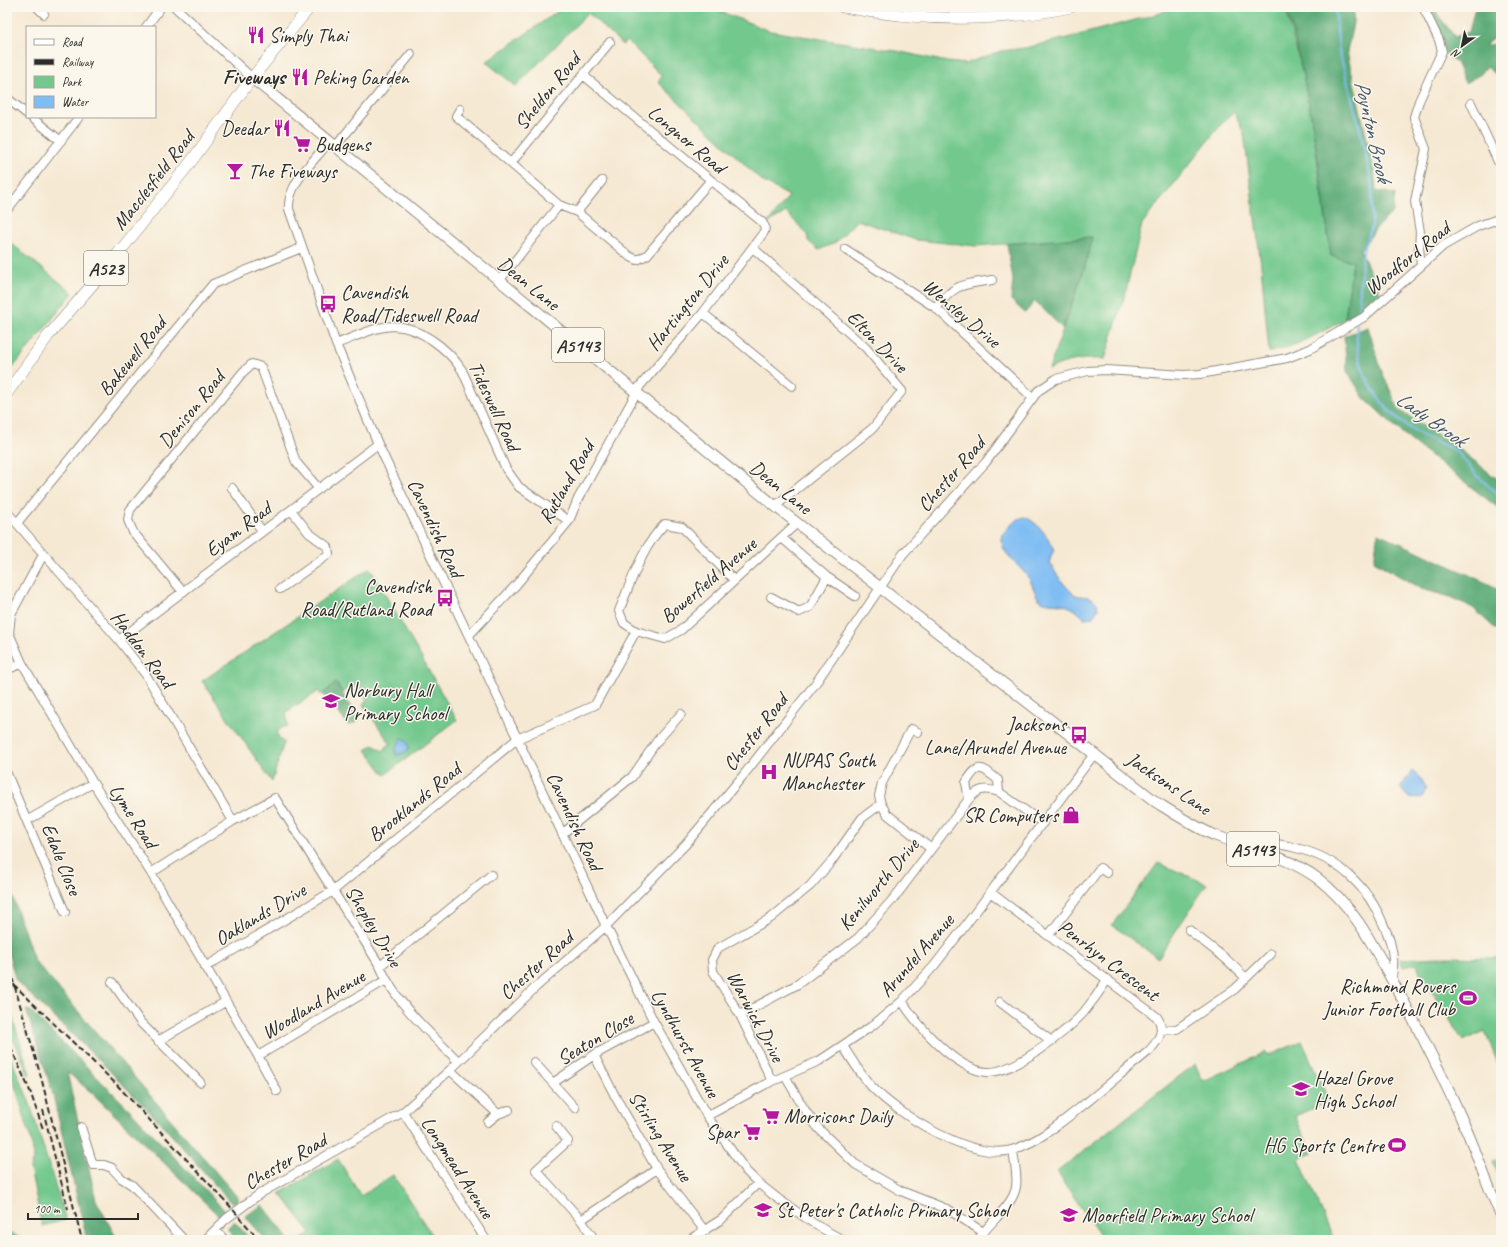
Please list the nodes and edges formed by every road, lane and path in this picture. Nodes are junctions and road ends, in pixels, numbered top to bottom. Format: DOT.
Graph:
graph roads {
  1 [pos="37,7"];
  2 [pos="161,7"];
  3 [pos="175,7"];
  4 [pos="310,7"];
  5 [pos="843,7"];
  6 [pos="1071,7"];
  7 [pos="1423,7"];
  8 [pos="44,14"];
  9 [pos="147,26"];
  10 [pos="610,42"];
  11 [pos="411,54"];
  12 [pos="583,75"];
  13 [pos="252,78"];
  14 [pos="7,98"];
  15 [pos="1471,102"];
  16 [pos="460,109"];
  17 [pos="26,113"];
  18 [pos="32,118"];
  19 [pos="78,118"];
  20 [pos="62,141"];
  21 [pos="332,145"];
  22 [pos="511,163"];
  23 [pos="1501,168"];
  24 [pos="602,181"];
  25 [pos="710,181"];
  26 [pos="559,204"];
  27 [pos="7,210"];
  28 [pos="577,212"];
  29 [pos="1501,218"];
  30 [pos="764,232"];
  31 [pos="301,248"];
  32 [pos="753,248"];
  33 [pos="845,249"];
  34 [pos="1422,264"];
  35 [pos="992,280"];
  36 [pos="499,281"];
  37 [pos="936,308"];
  38 [pos="703,313"];
  39 [pos="1339,330"];
  40 [pos="336,344"];
  41 [pos="792,386"];
  42 [pos="636,392"];
  43 [pos="7,393"];
  44 [pos="1032,397"];
  45 [pos="378,444"];
  46 [pos="232,488"];
  47 [pos="319,489"];
  48 [pos="775,506"];
  49 [pos="291,510"];
  50 [pos="7,512"];
  51 [pos="569,521"];
  52 [pos="797,523"];
  53 [pos="17,524"];
  54 [pos="262,531"];
  55 [pos="782,538"];
  56 [pos="43,555"];
  57 [pos="827,577"];
  58 [pos="734,580"];
  59 [pos="879,588"];
  60 [pos="280,589"];
  61 [pos="183,592"];
  62 [pos="771,596"];
  63 [pos="855,596"];
  64 [pos="636,631"];
  65 [pos="468,635"];
  66 [pos="119,640"];
  67 [pos="22,663"];
  68 [pos="7,670"];
  69 [pos="681,714"];
  70 [pos="911,729"];
  71 [pos="517,739"];
  72 [pos="1095,753"];
  73 [pos="7,774"];
  74 [pos="93,783"];
  75 [pos="999,792"];
  76 [pos="969,798"];
  77 [pos="881,804"];
  78 [pos="28,820"];
  79 [pos="232,821"];
  80 [pos="1043,823"];
  81 [pos="562,834"];
  82 [pos="1244,846"];
  83 [pos="930,848"];
  84 [pos="151,873"];
  85 [pos="1107,873"];
  86 [pos="491,875"];
  87 [pos="333,890"];
  88 [pos="990,892"];
  89 [pos="65,912"];
  90 [pos="606,926"];
  91 [pos="1189,930"];
  92 [pos="1048,936"];
  93 [pos="1271,954"];
  94 [pos="205,966"];
  95 [pos="380,966"];
  96 [pos="1246,978"];
  97 [pos="386,980"];
  98 [pos="1107,980"];
  99 [pos="1392,980"];
  100 [pos="112,982"];
  101 [pos="902,1001"];
  102 [pos="225,1002"];
  103 [pos="1000,1002"];
  104 [pos="740,1015"];
  105 [pos="654,1022"];
  106 [pos="1161,1030"];
  107 [pos="1050,1040"];
  108 [pos="158,1041"];
  109 [pos="843,1046"];
  110 [pos="594,1055"];
  111 [pos="258,1056"];
  112 [pos="458,1061"];
  113 [pos="534,1062"];
  114 [pos="450,1070"];
  115 [pos="785,1076"];
  116 [pos="772,1081"];
  117 [pos="200,1082"];
  118 [pos="553,1083"];
  119 [pos="277,1091"];
  120 [pos="575,1108"];
  121 [pos="510,1110"];
  122 [pos="403,1112"];
  123 [pos="498,1114"];
  124 [pos="707,1116"];
  125 [pos="488,1122"];
  126 [pos="556,1126"];
  127 [pos="81,1127"];
  128 [pos="568,1141"];
  129 [pos="573,1148"];
  130 [pos="1013,1150"];
  131 [pos="657,1168"];
  132 [pos="758,1184"];
  133 [pos="1501,1215"];
  134 [pos="581,1220"];
  135 [pos="215,1230"];
  136 [pos="705,1231"];
  137 [pos="983,1232"];
  138 [pos="184,1240"];
  139 [pos="205,1240"];
  140 [pos="225,1240"];
  141 [pos="486,1240"];
  142 [pos="596,1240"];
  143 [pos="689,1240"];
  144 [pos="844,1240"];
  145 [pos="978,1240"];
  1 -- 8 [label="street"];
  2 -- 9 [label="street"];
  3 -- 13 [label="street"];
  4 -- 13 [label="highway, Macclesfield Road / A523"];
  5 -- 6 [label="highway"];
  7 -- 34 [label="street"];
  10 -- 12 [label="street, Sheldon Road"];
  11 -- 21 [label="street, Cavendish Road"];
  12 -- 22 [label="street, Sheldon Road"];
  12 -- 25 [label="street, Longnor Road"];
  13 -- 21 [label="main road, Dean Lane / A5143"];
  13 -- 43 [label="highway, Macclesfield Road / A523"];
  14 -- 17 [label="street"];
  15 -- 23 [label="street"];
  16 -- 22 [label="street"];
  18 -- 20 [label="street"];
  19 -- 20 [label="street"];
  20 -- 27 [label="street"];
  21 -- 31 [label="street, Cavendish Road"];
  21 -- 36 [label="main road, Dean Lane / A5143"];
  22 -- 26 [label="street"];
  24 -- 28 [label="street"];
  25 -- 28 [label="street"];
  25 -- 30 [label="street, Longnor Road"];
  26 -- 28 [label="street"];
  26 -- 36 [label="street"];
  29 -- 34 [label="street, Woodford Road"];
  30 -- 32 [label="street, Hartington Drive"];
  31 -- 40 [label="street, Cavendish Road"];
  31 -- 53 [label="street, Bakewell Road"];
  32 -- 38 [label="street, Hartington Drive"];
  32 -- 48 [label="street, Elton Drive"];
  33 -- 37 [label="street, Wensley Drive"];
  34 -- 39 [label="street, Woodford Road"];
  35 -- 37 [label="street"];
  36 -- 42 [label="main road, Dean Lane / A5143"];
  37 -- 44 [label="street, Wensley Drive"];
  38 -- 41 [label="street"];
  38 -- 42 [label="street, Hartington Drive"];
  39 -- 44 [label="street, Chester Road"];
  40 -- 45 [label="street, Cavendish Road"];
  40 -- 51 [label="street, Tideswell Road"];
  42 -- 48 [label="main road, Dean Lane / A5143"];
  42 -- 51 [label="street, Rutland Road"];
  44 -- 59 [label="street, Chester Road"];
  45 -- 47 [label="street, Eyam Road"];
  45 -- 65 [label="street, Cavendish Road"];
  46 -- 54 [label="street"];
  47 -- 49 [label="street, Eyam Road"];
  47 -- 61 [label="street, Denison Road"];
  48 -- 52 [label="main road, Dean Lane / A5143"];
  49 -- 54 [label="street, Eyam Road"];
  49 -- 60 [label="street"];
  50 -- 53 [label="street, Haddon Road"];
  51 -- 65 [label="street, Rutland Road"];
  52 -- 55 [label="street, Bowerfield Avenue"];
  52 -- 59 [label="main road, Dean Lane / A5143"];
  53 -- 56 [label="street, Haddon Road"];
  54 -- 61 [label="street, Eyam Road"];
  55 -- 57 [label="street"];
  55 -- 58 [label="street, Bowerfield Avenue"];
  56 -- 66 [label="street, Haddon Road"];
  56 -- 67 [label="street, Lyme Road"];
  57 -- 62 [label="street"];
  57 -- 63 [label="street"];
  58 -- 64 [label="street, Bowerfield Avenue"];
  58 -- 64 [label="street"];
  59 -- 72 [label="main road, Jacksons Lane / A5143"];
  59 -- 90 [label="street, Chester Road"];
  61 -- 66 [label="street, Eyam Road"];
  64 -- 71 [label="street, Bowerfield Avenue"];
  65 -- 71 [label="street, Cavendish Road"];
  66 -- 79 [label="street, Haddon Road"];
  67 -- 68 [label="street"];
  67 -- 74 [label="street, Lyme Road"];
  69 -- 81 [label="street"];
  70 -- 77 [label="street"];
  71 -- 81 [label="street, Cavendish Road"];
  71 -- 87 [label="street, Brooklands Road"];
  72 -- 80 [label="street, Arundel Avenue"];
  72 -- 82 [label="main road, Jacksons Lane / A5143"];
  73 -- 78 [label="street, Edale Close"];
  74 -- 78 [label="street, Edale Close"];
  74 -- 84 [label="street, Lyme Road"];
  75 -- 76 [label="street, Kenilworth Drive"];
  75 -- 76 [label="street"];
  75 -- 80 [label="street, Kenilworth Drive"];
  76 -- 83 [label="street, Kenilworth Drive"];
  77 -- 83 [label="street"];
  77 -- 104 [label="street, Warwick Drive"];
  78 -- 89 [label="street, Edale Close"];
  79 -- 84 [label="street"];
  79 -- 87 [label="street, Shepley Drive"];
  80 -- 88 [label="street, Arundel Avenue"];
  81 -- 90 [label="street, Cavendish Road"];
  82 -- 99 [label="main road, Jacksons Lane / A5143"];
  82 -- 99 [label="street"];
  83 -- 104 [label="street, Kenilworth Drive"];
  84 -- 94 [label="street, Lyme Road"];
  85 -- 92 [label="street"];
  86 -- 95 [label="street"];
  87 -- 94 [label="street, Oaklands Drive"];
  87 -- 95 [label="street, Shepley Drive"];
  88 -- 92 [label="street, Penrhyn Crescent"];
  88 -- 101 [label="street, Arundel Avenue"];
  90 -- 105 [label="street, Lyndhurst Avenue"];
  90 -- 112 [label="street, Chester Road"];
  91 -- 96 [label="street"];
  92 -- 98 [label="street, Penrhyn Crescent"];
  93 -- 96 [label="street"];
  94 -- 102 [label="street, Lyme Road"];
  95 -- 97 [label="street, Shepley Drive"];
  96 -- 106 [label="street"];
  97 -- 111 [label="street, Woodland Avenue"];
  97 -- 112 [label="street, Shepley Drive"];
  98 -- 106 [label="street, Penrhyn Crescent"];
  98 -- 107 [label="street"];
  99 -- 133 [label="main road, Jacksons Lane / A5143"];
  100 -- 108 [label="street"];
  101 -- 107 [label="street"];
  101 -- 109 [label="street, Arundel Avenue"];
  102 -- 108 [label="street"];
  102 -- 111 [label="street, Lyme Road"];
  103 -- 107 [label="street"];
  104 -- 116 [label="street, Warwick Drive"];
  105 -- 110 [label="street, Seaton Close"];
  105 -- 124 [label="street, Lyndhurst Avenue"];
  106 -- 130 [label="street, Penrhyn Crescent"];
  108 -- 117 [label="street"];
  109 -- 115 [label="street, Arundel Avenue"];
  109 -- 130 [label="street"];
  110 -- 118 [label="street, Seaton Close"];
  110 -- 131 [label="street, Stirling Avenue"];
  111 -- 119 [label="street, Lyme Road"];
  112 -- 114 [label="street, Chester Road"];
  113 -- 118 [label="street, Seaton Close"];
  114 -- 122 [label="street, Chester Road"];
  114 -- 123 [label="street"];
  115 -- 116 [label="street, Arundel Avenue"];
  115 -- 137 [label="street"];
  116 -- 124 [label="street, Arundel Avenue"];
  118 -- 120 [label="street, Seaton Close"];
  121 -- 123 [label="street"];
  122 -- 135 [label="street, Chester Road"];
  122 -- 141 [label="street, Longmead Avenue"];
  123 -- 125 [label="street"];
  124 -- 132 [label="street, Lyndhurst Avenue"];
  126 -- 128 [label="street"];
  127 -- 138 [label="street"];
  128 -- 129 [label="street"];
  128 -- 134 [label="street"];
  130 -- 137 [label="street"];
  131 -- 134 [label="street"];
  131 -- 136 [label="street, Stirling Avenue"];
  132 -- 136 [label="street"];
  132 -- 144 [label="street, Lyndhurst Avenue"];
  134 -- 142 [label="street"];
  135 -- 139 [label="street, Chester Road"];
  135 -- 140 [label="street"];
  136 -- 143 [label="street"];
  137 -- 145 [label="street"];
}
